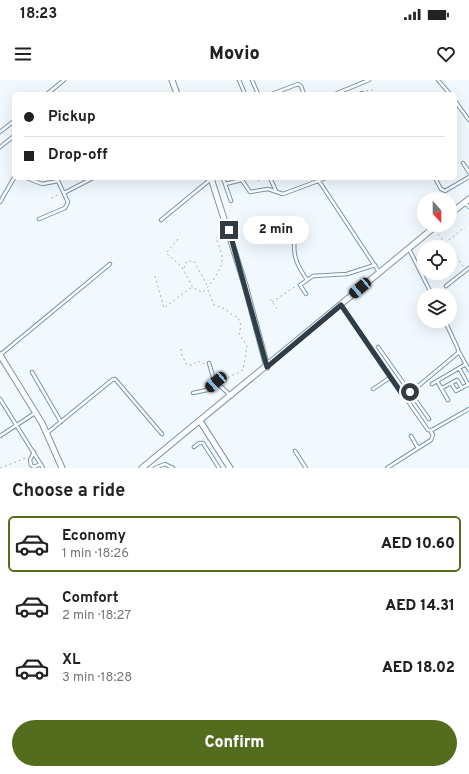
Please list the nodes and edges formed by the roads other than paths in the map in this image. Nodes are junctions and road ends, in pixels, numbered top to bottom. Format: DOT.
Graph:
graph roads {
  1 [pos="64,80"];
  2 [pos="172,80"];
  3 [pos="239,80"];
  4 [pos="252,80"];
  5 [pos="369,80"];
  6 [pos="438,80"];
  7 [pos="49,92"];
  8 [pos="176,92"];
  9 [pos="244,92"];
  10 [pos="257,92"];
  11 [pos="277,92"];
  12 [pos="303,92"];
  13 [pos="340,92"];
  14 [pos="448,92"];
  15 [pos="457,106"];
  16 [pos="469,120"];
  17 [pos="12,123"];
  18 [pos="0,132"];
  19 [pos="12,138"];
  20 [pos="0,147"];
  21 [pos="463,164"];
  22 [pos="469,172"];
  23 [pos="469,177"];
  24 [pos="13,180"];
  25 [pos="32,180"];
  26 [pos="89,180"];
  27 [pos="211,180"];
  28 [pos="212,180"];
  29 [pos="224,180"];
  30 [pos="271,180"];
  31 [pos="319,180"];
  32 [pos="435,180"];
  33 [pos="226,184"];
  34 [pos="64,192"];
  35 [pos="276,192"];
  36 [pos="231,201"];
  37 [pos="467,201"];
  38 [pos="0,202"];
  39 [pos="469,207"];
  40 [pos="457,209"];
  41 [pos="39,218"];
  42 [pos="161,220"];
  43 [pos="428,232"];
  44 [pos="295,237"];
  45 [pos="409,248"];
  46 [pos="110,264"];
  47 [pos="375,264"];
  48 [pos="468,269"];
  49 [pos="380,272"];
  50 [pos="307,280"];
  51 [pos="446,286"];
  52 [pos="429,288"];
  53 [pos="306,294"];
  54 [pos="341,305"];
  55 [pos="448,328"];
  56 [pos="378,346"];
  57 [pos="459,352"];
  58 [pos="0,356"];
  59 [pos="209,363"];
  60 [pos="466,364"];
  61 [pos="267,367"];
  62 [pos="459,368"];
  63 [pos="469,370"];
  64 [pos="32,372"];
  65 [pos="391,377"];
  66 [pos="437,381"];
  67 [pos="216,382"];
  68 [pos="451,383"];
  69 [pos="432,384"];
  70 [pos="469,384"];
  71 [pos="442,388"];
  72 [pos="462,388"];
  73 [pos="373,389"];
  74 [pos="410,392"];
  75 [pos="193,393"];
  76 [pos="231,396"];
  77 [pos="404,397"];
  78 [pos="0,400"];
  79 [pos="448,400"];
  80 [pos="469,409"];
  81 [pos="36,412"];
  82 [pos="429,419"];
  83 [pos="200,421"];
  84 [pos="61,422"];
  85 [pos="16,425"];
  86 [pos="430,430"];
  87 [pos="47,434"];
  88 [pos="162,434"];
  89 [pos="0,436"];
  90 [pos="411,436"];
  91 [pos="194,447"];
  92 [pos="418,448"];
  93 [pos="295,451"];
  94 [pos="34,452"];
  95 [pos="41,464"];
  96 [pos="43,468"];
  97 [pos="62,468"];
  98 [pos="142,468"];
  99 [pos="155,468"];
  100 [pos="174,468"];
  101 [pos="219,468"];
  102 [pos="230,468"];
  103 [pos="306,468"];
  104 [pos="387,468"];
  1 -- 7 [label="lane"];
  2 -- 8 [label="street"];
  3 -- 9 [label="lane"];
  4 -- 10 [label="lane"];
  5 -- 13 [label="lane"];
  6 -- 14 [label="lane"];
  11 -- 12 [label="lane"];
  15 -- 16 [label="lane"];
  17 -- 18 [label="lane"];
  19 -- 20 [label="lane"];
  21 -- 22 [label="lane"];
  23 -- 32 [label="lane"];
  24 -- 38 [label="lane"];
  25 -- 34 [label="lane"];
  26 -- 34 [label="lane"];
  27 -- 42 [label="lane"];
  28 -- 61 [label="street"];
  29 -- 33 [label="lane"];
  30 -- 35 [label="lane"];
  31 -- 35 [label="lane"];
  31 -- 47 [label="lane"];
  33 -- 35 [label="lane"];
  33 -- 36 [label="lane"];
  34 -- 41 [label="lane"];
  37 -- 39 [label="lane"];
  37 -- 40 [label="street"];
  43 -- 45 [label="street"];
  44 -- 50 [label="lane"];
  45 -- 49 [label="street"];
  45 -- 52 [label="lane"];
  46 -- 58 [label="lane"];
  47 -- 49 [label="lane"];
  47 -- 50 [label="lane"];
  48 -- 51 [label="lane"];
  49 -- 54 [label="street"];
  50 -- 53 [label="lane"];
  54 -- 61 [label="street"];
  54 -- 65 [label="lane"];
  55 -- 57 [label="lane"];
  56 -- 74 [label="lane"];
  57 -- 60 [label="lane"];
  57 -- 74 [label="lane"];
  58 -- 81 [label="street"];
  59 -- 67 [label="lane"];
  60 -- 62 [label="lane"];
  60 -- 63 [label="lane"];
  61 -- 76 [label="street"];
  62 -- 66 [label="lane"];
  62 -- 70 [label="lane"];
  64 -- 84 [label="lane"];
  65 -- 73 [label="lane"];
  65 -- 77 [label="lane"];
  66 -- 69 [label="lane"];
  66 -- 71 [label="lane"];
  67 -- 75 [label="lane"];
  67 -- 76 [label="lane"];
  68 -- 71 [label="lane"];
  68 -- 72 [label="lane"];
  68 -- 72 [label="lane"];
  70 -- 72 [label="lane"];
  71 -- 79 [label="lane"];
  74 -- 77 [label="lane"];
  74 -- 82 [label="lane"];
  76 -- 83 [label="street"];
  77 -- 86 [label="lane"];
  78 -- 85 [label="lane"];
  80 -- 86 [label="lane"];
  81 -- 85 [label="lane"];
  81 -- 87 [label="street"];
  83 -- 98 [label="street"];
  83 -- 102 [label="street"];
  84 -- 87 [label="lane"];
  84 -- 88 [label="lane"];
  85 -- 89 [label="lane"];
  85 -- 94 [label="lane"];
  86 -- 92 [label="lane"];
  87 -- 97 [label="street"];
  90 -- 92 [label="lane"];
  91 -- 101 [label="lane"];
  92 -- 104 [label="lane"];
  93 -- 103 [label="lane"];
  94 -- 95 [label="lane"];
  94 -- 95 [label="lane"];
  95 -- 96 [label="lane"];
  99 -- 100 [label="lane"];
}
